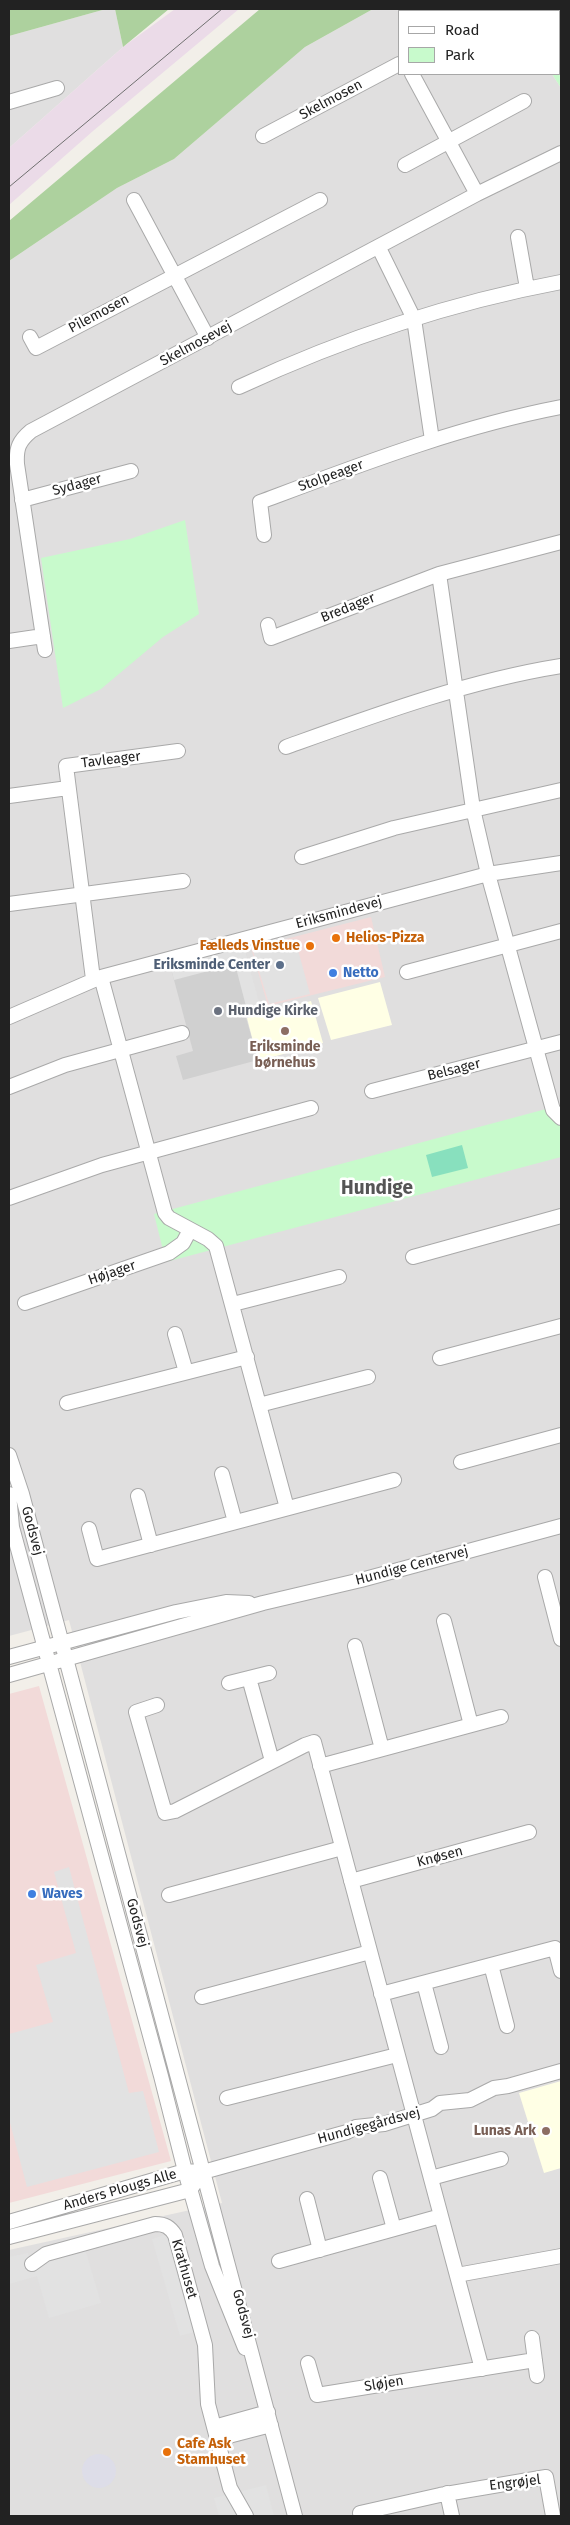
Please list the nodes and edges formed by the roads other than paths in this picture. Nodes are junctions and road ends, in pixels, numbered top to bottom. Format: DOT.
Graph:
graph roads {
  1 [pos="398,65"];
  2 [pos="413,75"];
  3 [pos="57,88"];
  4 [pos="524,101"];
  5 [pos="9,102"];
  6 [pos="262,136"];
  7 [pos="448,141"];
  8 [pos="561,153"];
  9 [pos="405,165"];
  10 [pos="477,194"];
  11 [pos="134,200"];
  12 [pos="320,200"];
  13 [pos="518,237"];
  14 [pos="379,248"];
  15 [pos="174,275"];
  16 [pos="561,282"];
  17 [pos="527,288"];
  18 [pos="414,319"];
  19 [pos="30,337"];
  20 [pos="208,338"];
  21 [pos="238,387"];
  22 [pos="561,407"];
  23 [pos="432,440"];
  24 [pos="14,443"];
  25 [pos="131,471"];
  26 [pos="22,500"];
  27 [pos="264,535"];
  28 [pos="561,542"];
  29 [pos="439,574"];
  30 [pos="268,625"];
  31 [pos="9,641"];
  32 [pos="561,666"];
  33 [pos="454,691"];
  34 [pos="286,748"];
  35 [pos="178,752"];
  36 [pos="68,788"];
  37 [pos="561,790"];
  38 [pos="9,796"];
  39 [pos="473,809"];
  40 [pos="302,857"];
  41 [pos="561,863"];
  42 [pos="488,874"];
  43 [pos="183,881"];
  44 [pos="81,894"];
  45 [pos="9,904"];
  46 [pos="561,931"];
  47 [pos="508,944"];
  48 [pos="407,972"];
  49 [pos="97,978"];
  50 [pos="9,1017"];
  51 [pos="182,1033"];
  52 [pos="561,1042"];
  53 [pos="536,1049"];
  54 [pos="121,1050"];
  55 [pos="9,1087"];
  56 [pos="372,1091"];
  57 [pos="311,1108"];
  58 [pos="561,1118"];
  59 [pos="148,1152"];
  60 [pos="9,1198"];
  61 [pos="561,1216"];
  62 [pos="190,1230"];
  63 [pos="413,1257"];
  64 [pos="339,1277"];
  65 [pos="25,1303"];
  66 [pos="233,1304"];
  67 [pos="561,1326"];
  68 [pos="175,1334"];
  69 [pos="247,1357"];
  70 [pos="440,1358"];
  71 [pos="186,1372"];
  72 [pos="368,1377"];
  73 [pos="67,1403"];
  74 [pos="259,1405"];
  75 [pos="561,1435"];
  76 [pos="9,1455"];
  77 [pos="461,1462"];
  78 [pos="222,1474"];
  79 [pos="394,1480"];
  80 [pos="9,1494"];
  81 [pos="138,1496"];
  82 [pos="287,1508"];
  83 [pos="235,1522"];
  84 [pos="561,1526"];
  85 [pos="89,1529"];
  86 [pos="150,1545"];
  87 [pos="545,1577"];
  88 [pos="263,1604"];
  89 [pos="444,1621"];
  90 [pos="561,1639"];
  91 [pos="62,1643"];
  92 [pos="355,1646"];
  93 [pos="44,1648"];
  94 [pos="9,1657"];
  95 [pos="66,1659"];
  96 [pos="49,1664"];
  97 [pos="270,1672"];
  98 [pos="9,1675"];
  99 [pos="249,1678"];
  100 [pos="229,1683"];
  101 [pos="157,1706"];
  102 [pos="501,1717"];
  103 [pos="471,1725"];
  104 [pos="382,1749"];
  105 [pos="272,1761"];
  106 [pos="320,1766"];
  107 [pos="529,1832"];
  108 [pos="342,1848"];
  109 [pos="351,1881"];
  110 [pos="169,1895"];
  111 [pos="370,1952"];
  112 [pos="491,1965"];
  113 [pos="561,1971"];
  114 [pos="424,1983"];
  115 [pos="381,1994"];
  116 [pos="202,1997"];
  117 [pos="507,2026"];
  118 [pos="441,2047"];
  119 [pos="397,2054"];
  120 [pos="561,2071"];
  121 [pos="227,2098"];
  122 [pos="413,2114"];
  123 [pos="501,2159"];
  124 [pos="185,2171"];
  125 [pos="203,2172"];
  126 [pos="380,2178"];
  127 [pos="431,2178"];
  128 [pos="190,2190"];
  129 [pos="306,2199"];
  130 [pos="441,2216"];
  131 [pos="9,2222"];
  132 [pos="394,2229"];
  133 [pos="9,2236"];
  134 [pos="320,2250"];
  135 [pos="561,2256"];
  136 [pos="279,2261"];
  137 [pos="32,2264"];
  138 [pos="457,2275"];
  139 [pos="532,2338"];
  140 [pos="535,2360"];
  141 [pos="308,2363"];
  142 [pos="482,2368"];
  143 [pos="537,2376"];
  144 [pos="262,2391"];
  145 [pos="270,2418"];
  146 [pos="215,2433"];
  147 [pos="447,2493"];
  148 [pos="360,2513"];
  149 [pos="246,2516"];
  150 [pos="296,2516"];
  151 [pos="452,2516"];
  152 [pos="553,2516"];
  1 -- 6 [label="street, Skelmosen"];
  2 -- 7 [label="street"];
  3 -- 5 [label="street"];
  4 -- 7 [label="street"];
  7 -- 9 [label="street"];
  7 -- 10 [label="street"];
  8 -- 10 [label="street, Skelmosevej"];
  10 -- 14 [label="street, Skelmosevej"];
  11 -- 15 [label="street"];
  12 -- 15 [label="street, Pilemosen"];
  13 -- 17 [label="street"];
  14 -- 18 [label="street"];
  14 -- 20 [label="street, Skelmosevej"];
  15 -- 19 [label="street, Pilemosen"];
  15 -- 20 [label="street"];
  16 -- 17 [label="street"];
  17 -- 18 [label="street"];
  18 -- 21 [label="street"];
  18 -- 23 [label="street"];
  20 -- 24 [label="street, Skelmosevej"];
  22 -- 23 [label="street, Stolpeager"];
  23 -- 27 [label="street, Stolpeager"];
  24 -- 26 [label="street, Skelmosevej"];
  25 -- 26 [label="street, Sydager"];
  26 -- 31 [label="street, Skelmosevej"];
  28 -- 29 [label="street, Bredager"];
  29 -- 30 [label="street, Bredager"];
  29 -- 33 [label="street"];
  32 -- 33 [label="street"];
  33 -- 34 [label="street"];
  33 -- 39 [label="street"];
  35 -- 36 [label="street, Tavleager"];
  36 -- 38 [label="street"];
  36 -- 44 [label="street, Tavleager"];
  37 -- 39 [label="street"];
  39 -- 40 [label="street"];
  39 -- 42 [label="street"];
  41 -- 42 [label="street, Eriksmindevej"];
  42 -- 47 [label="street"];
  42 -- 49 [label="street, Eriksmindevej"];
  43 -- 44 [label="street"];
  44 -- 45 [label="street"];
  44 -- 49 [label="street, Tavleager"];
  46 -- 47 [label="street"];
  47 -- 48 [label="street"];
  47 -- 53 [label="street"];
  49 -- 50 [label="street, Eriksmindevej"];
  49 -- 54 [label="street"];
  51 -- 54 [label="street"];
  52 -- 53 [label="street, Belsager"];
  53 -- 56 [label="street, Belsager"];
  53 -- 58 [label="street"];
  54 -- 55 [label="street"];
  54 -- 59 [label="street"];
  57 -- 59 [label="street"];
  59 -- 60 [label="street"];
  59 -- 62 [label="street"];
  61 -- 63 [label="street"];
  62 -- 65 [label="street, Højager"];
  62 -- 66 [label="street"];
  64 -- 66 [label="street"];
  66 -- 69 [label="street"];
  67 -- 70 [label="street"];
  68 -- 71 [label="street"];
  69 -- 71 [label="street"];
  69 -- 74 [label="street"];
  71 -- 73 [label="street"];
  72 -- 74 [label="street"];
  74 -- 82 [label="street"];
  75 -- 77 [label="street"];
  76 -- 91 [label="street, Godsvej"];
  78 -- 83 [label="street"];
  79 -- 82 [label="street"];
  80 -- 93 [label="street, Godsvej"];
  81 -- 86 [label="street"];
  82 -- 83 [label="street"];
  83 -- 86 [label="street"];
  84 -- 88 [label="street, Hundige Centervej"];
  85 -- 86 [label="street"];
  87 -- 90 [label="street"];
  88 -- 91 [label="street, Hundige Centervej"];
  88 -- 95 [label="street, Hundige Centervej"];
  89 -- 103 [label="street"];
  91 -- 93 [label="street, Hundige Centervej"];
  91 -- 95 [label="street, Godsvej"];
  92 -- 104 [label="street"];
  93 -- 94 [label="street, Hundige Centervej"];
  93 -- 96 [label="street, Godsvej"];
  95 -- 96 [label="street, Hundige Centervej"];
  95 -- 125 [label="street, Godsvej"];
  96 -- 98 [label="street, Hundige Centervej"];
  96 -- 124 [label="street, Godsvej"];
  97 -- 99 [label="street"];
  99 -- 100 [label="street"];
  99 -- 105 [label="street"];
  101 -- 105 [label="street"];
  102 -- 103 [label="street"];
  103 -- 104 [label="street"];
  104 -- 106 [label="street"];
  105 -- 106 [label="street"];
  106 -- 108 [label="street"];
  107 -- 109 [label="street, Knøsen"];
  108 -- 109 [label="street"];
  108 -- 110 [label="street"];
  109 -- 111 [label="street"];
  111 -- 115 [label="street"];
  111 -- 116 [label="street"];
  112 -- 113 [label="street"];
  112 -- 114 [label="street"];
  112 -- 117 [label="street"];
  114 -- 115 [label="street"];
  114 -- 118 [label="street"];
  115 -- 119 [label="street"];
  119 -- 121 [label="street"];
  119 -- 122 [label="street"];
  120 -- 122 [label="street, Hundigegårdsvej"];
  122 -- 125 [label="street, Hundigegårdsvej"];
  122 -- 127 [label="street"];
  123 -- 127 [label="street"];
  124 -- 125 [label="street, Anders Plougs Alle"];
  124 -- 128 [label="street, Godsvej"];
  124 -- 131 [label="street, Anders Plougs Alle"];
  125 -- 128 [label="street, Anders Plougs Alle"];
  125 -- 144 [label="street, Godsvej"];
  126 -- 132 [label="street"];
  127 -- 130 [label="street"];
  128 -- 133 [label="street, Anders Plougs Alle"];
  128 -- 144 [label="street, Godsvej"];
  129 -- 134 [label="street"];
  130 -- 132 [label="street"];
  130 -- 138 [label="street"];
  132 -- 134 [label="street"];
  134 -- 136 [label="street"];
  135 -- 138 [label="street"];
  137 -- 146 [label="street, Krathuset"];
  138 -- 142 [label="street"];
  139 -- 140 [label="street"];
  140 -- 142 [label="street, Sløjen"];
  140 -- 143 [label="street"];
  141 -- 142 [label="street, Sløjen"];
  144 -- 145 [label="street, Godsvej"];
  145 -- 146 [label="street"];
  145 -- 150 [label="street, Godsvej"];
  146 -- 149 [label="street"];
  147 -- 148 [label="street, Engrøjel"];
  147 -- 151 [label="street"];
  147 -- 152 [label="street, Engrøjel"];
}
